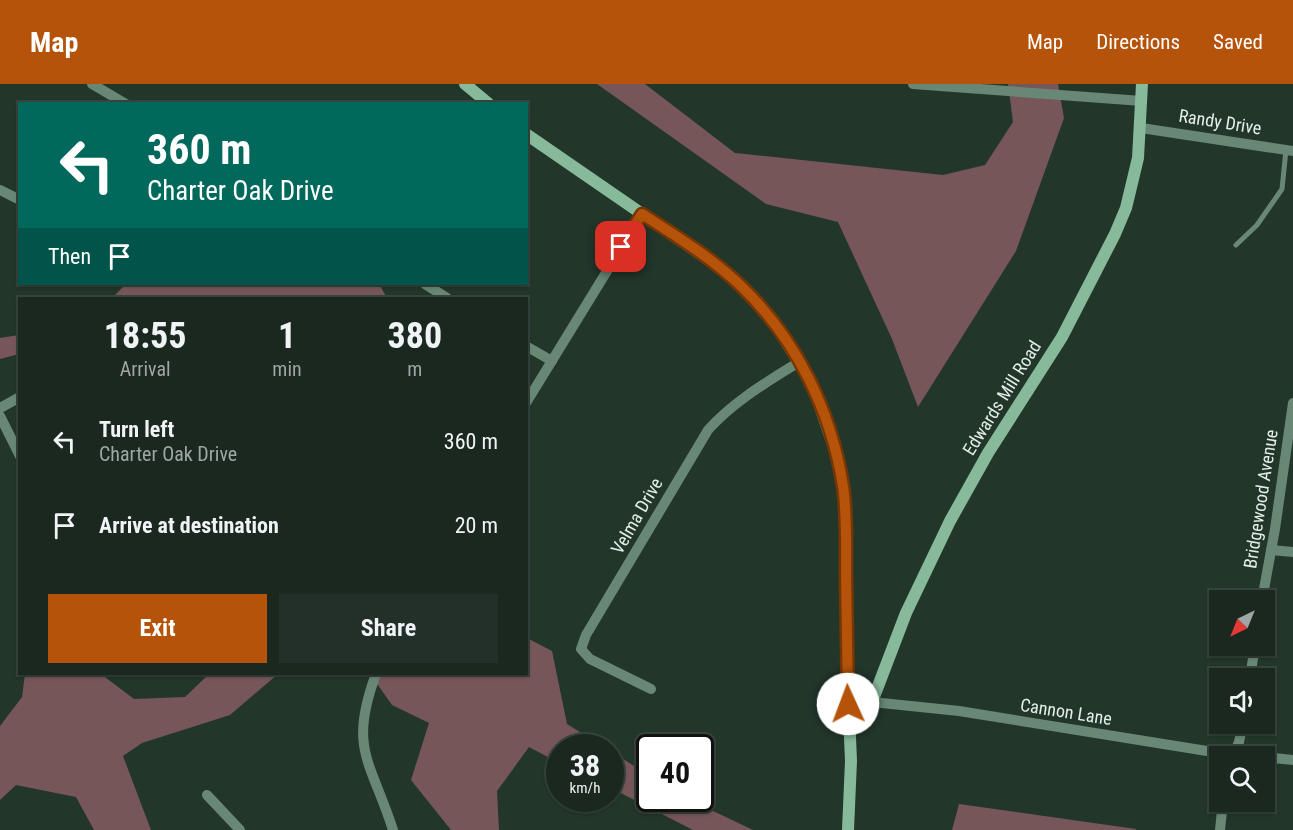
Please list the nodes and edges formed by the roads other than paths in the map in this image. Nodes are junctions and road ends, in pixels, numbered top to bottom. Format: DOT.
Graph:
graph roads {
  1 [pos="92,84"];
  2 [pos="465,84"];
  3 [pos="913,84"];
  4 [pos="1142,84"];
  5 [pos="1142,101"];
  6 [pos="123,102"];
  7 [pos="487,102"];
  8 [pos="1141,128"];
  9 [pos="528,135"];
  10 [pos="1290,151"];
  11 [pos="0,190"];
  12 [pos="18,199"];
  13 [pos="642,214"];
  14 [pos="1236,245"];
  15 [pos="427,285"];
  16 [pos="445,297"];
  17 [pos="528,347"];
  18 [pos="552,361"];
  19 [pos="800,362"];
  20 [pos="18,399"];
  21 [pos="528,400"];
  22 [pos="1293,403"];
  23 [pos="0,408"];
  24 [pos="0,416"];
  25 [pos="18,452"];
  26 [pos="1271,550"];
  27 [pos="1293,552"];
  28 [pos="1264,590"];
  29 [pos="376,675"];
  30 [pos="651,689"];
  31 [pos="872,702"];
  32 [pos="848,704"];
  33 [pos="1209,751"];
  34 [pos="1275,758"];
  35 [pos="1293,760"];
  36 [pos="207,795"];
  37 [pos="1222,812"];
  38 [pos="240,830"];
  39 [pos="393,830"];
  40 [pos="848,830"];
  41 [pos="1220,830"];
  1 -- 6 [label="street"];
  2 -- 7 [label="street"];
  3 -- 5 [label="street"];
  4 -- 5 [label="street, Edwards Mill Road"];
  5 -- 8 [label="street, Edwards Mill Road"];
  8 -- 10 [label="street, Randy Drive"];
  8 -- 31 [label="street, Edwards Mill Road"];
  9 -- 13 [label="street"];
  10 -- 14 [label="lane"];
  11 -- 12 [label="street"];
  13 -- 18 [label="street"];
  13 -- 19 [label="street"];
  15 -- 16 [label="street"];
  17 -- 18 [label="street"];
  18 -- 21 [label="street"];
  19 -- 30 [label="street, Velma Drive"];
  19 -- 32 [label="street"];
  20 -- 23 [label="street"];
  22 -- 26 [label="street, Bridgewood Avenue"];
  24 -- 25 [label="street"];
  26 -- 27 [label="street"];
  26 -- 28 [label="street, Bridgewood Avenue"];
  29 -- 39 [label="street"];
  31 -- 32 [label="street"];
  31 -- 33 [label="street, Cannon Lane"];
  32 -- 40 [label="street"];
  34 -- 35 [label="street"];
  36 -- 38 [label="street"];
  37 -- 41 [label="street"];
}
